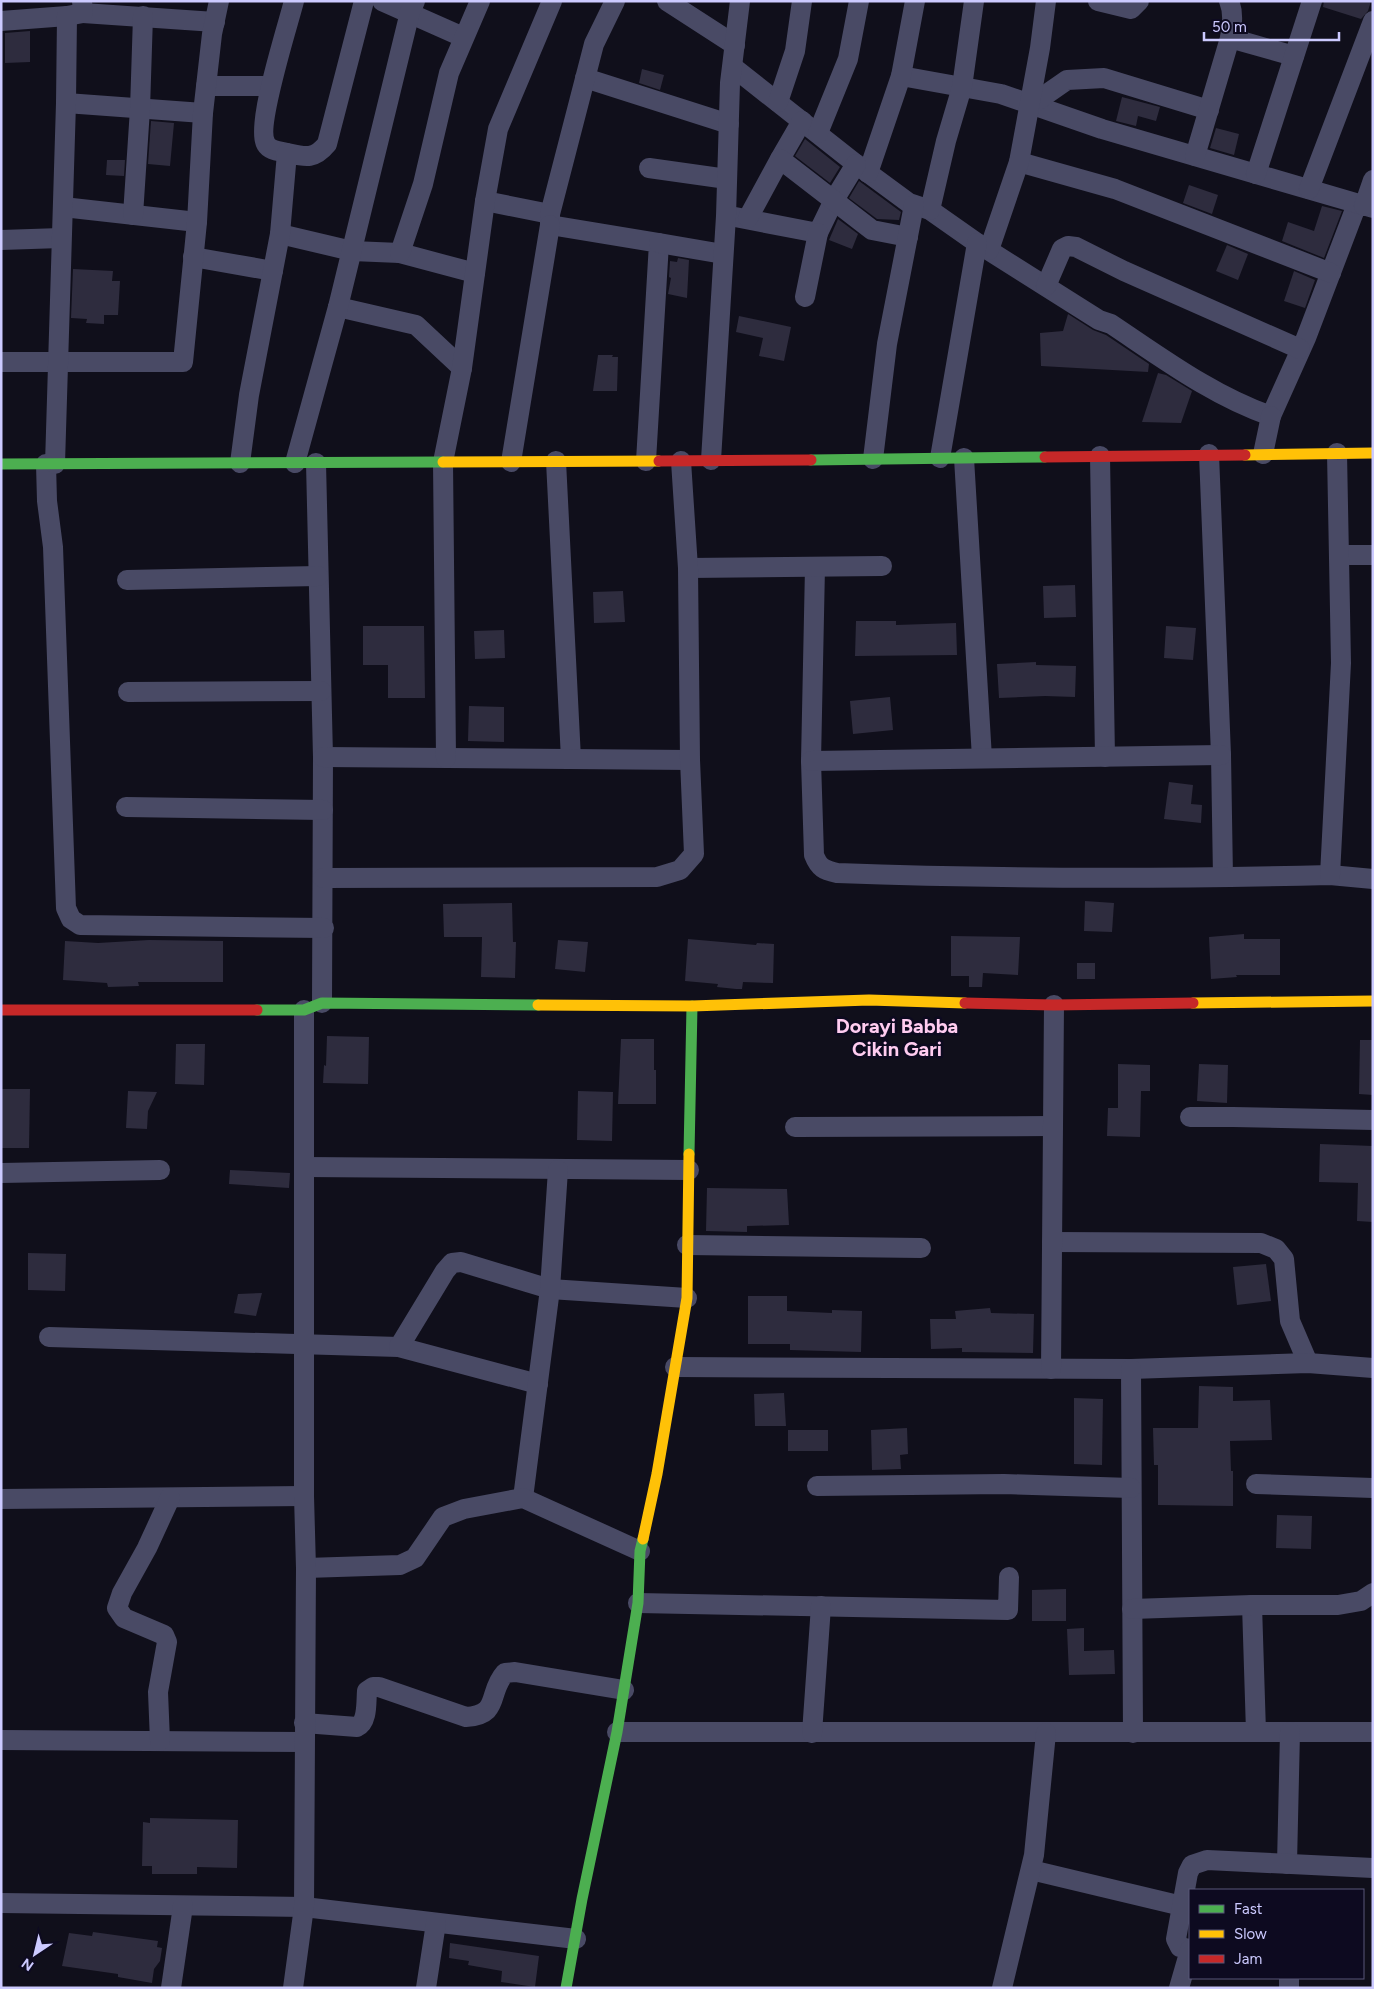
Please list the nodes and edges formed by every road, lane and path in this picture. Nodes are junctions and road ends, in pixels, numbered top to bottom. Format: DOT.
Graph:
graph roads {
  1 [pos="219,1"];
  2 [pos="294,1"];
  3 [pos="364,1"];
  4 [pos="382,1"];
  5 [pos="480,1"];
  6 [pos="552,1"];
  7 [pos="614,1"];
  8 [pos="667,1"];
  9 [pos="740,1"];
  10 [pos="802,1"];
  11 [pos="859,1"];
  12 [pos="915,1"];
  13 [pos="974,1"];
  14 [pos="1046,1"];
  15 [pos="1098,1"];
  16 [pos="1140,1"];
  17 [pos="1229,1"];
  18 [pos="1312,1"];
  19 [pos="412,7"];
  20 [pos="77,10"];
  21 [pos="143,16"];
  22 [pos="1,21"];
  23 [pos="1373,21"];
  24 [pos="215,22"];
  25 [pos="463,37"];
  26 [pos="1230,38"];
  27 [pos="735,46"];
  28 [pos="1294,56"];
  29 [pos="733,67"];
  30 [pos="900,76"];
  31 [pos="585,78"];
  32 [pos="206,86"];
  33 [pos="270,86"];
  34 [pos="962,87"];
  35 [pos="778,102"];
  36 [pos="66,103"];
  37 [pos="1031,105"];
  38 [pos="140,109"];
  39 [pos="1209,110"];
  40 [pos="203,113"];
  41 [pos="729,124"];
  42 [pos="810,127"];
  43 [pos="287,153"];
  44 [pos="1195,156"];
  45 [pos="780,160"];
  46 [pos="1019,162"];
  47 [pos="650,168"];
  48 [pos="862,168"];
  49 [pos="1256,174"];
  50 [pos="727,179"];
  51 [pos="1373,180"];
  52 [pos="1309,189"];
  53 [pos="834,200"];
  54 [pos="485,201"];
  55 [pos="1365,206"];
  56 [pos="63,207"];
  57 [pos="922,207"];
  58 [pos="133,214"];
  59 [pos="726,216"];
  60 [pos="748,218"];
  61 [pos="550,219"];
  62 [pos="197,222"];
  63 [pos="818,233"];
  64 [pos="280,234"];
  65 [pos="908,237"];
  66 [pos="61,238"];
  67 [pos="1,240"];
  68 [pos="659,243"];
  69 [pos="983,246"];
  70 [pos="352,251"];
  71 [pos="400,253"];
  72 [pos="723,254"];
  73 [pos="193,257"];
  74 [pos="273,271"];
  75 [pos="475,273"];
  76 [pos="1331,273"];
  77 [pos="1046,286"];
  78 [pos="805,297"];
  79 [pos="338,307"];
  80 [pos="1300,349"];
  81 [pos="59,361"];
  82 [pos="1,362"];
  83 [pos="462,368"];
  84 [pos="1271,416"];
  85 [pos="1373,452"];
  86 [pos="1337,453"];
  87 [pos="1208,454"];
  88 [pos="1263,454"];
  89 [pos="1100,456"];
  90 [pos="940,458"];
  91 [pos="964,458"];
  92 [pos="873,459"];
  93 [pos="681,460"];
  94 [pos="711,460"];
  95 [pos="646,461"];
  96 [pos="443,462"];
  97 [pos="511,462"];
  98 [pos="556,462"];
  99 [pos="240,463"];
  100 [pos="295,463"];
  101 [pos="316,463"];
  102 [pos="1,464"];
  103 [pos="50,464"];
  104 [pos="1339,555"];
  105 [pos="1373,555"];
  106 [pos="882,566"];
  107 [pos="816,567"];
  108 [pos="688,568"];
  109 [pos="318,576"];
  110 [pos="127,580"];
  111 [pos="321,691"];
  112 [pos="128,692"];
  113 [pos="1221,755"];
  114 [pos="323,756"];
  115 [pos="1105,756"];
  116 [pos="446,758"];
  117 [pos="571,758"];
  118 [pos="982,758"];
  119 [pos="690,760"];
  120 [pos="811,761"];
  121 [pos="126,807"];
  122 [pos="323,810"];
  123 [pos="1330,875"];
  124 [pos="1223,877"];
  125 [pos="323,878"];
  126 [pos="1373,879"];
  127 [pos="324,928"];
  128 [pos="1373,1001"];
  129 [pos="1054,1005"];
  130 [pos="692,1006"];
  131 [pos="313,1007"];
  132 [pos="1,1010"];
  133 [pos="1190,1117"];
  134 [pos="1373,1120"];
  135 [pos="1053,1126"];
  136 [pos="795,1127"];
  137 [pos="304,1168"];
  138 [pos="160,1170"];
  139 [pos="558,1170"];
  140 [pos="689,1170"];
  141 [pos="1,1173"];
  142 [pos="1052,1242"];
  143 [pos="687,1245"];
  144 [pos="921,1248"];
  145 [pos="550,1289"];
  146 [pos="687,1298"];
  147 [pos="48,1337"];
  148 [pos="304,1344"];
  149 [pos="399,1346"];
  150 [pos="1308,1363"];
  151 [pos="675,1366"];
  152 [pos="1373,1368"];
  153 [pos="1051,1369"];
  154 [pos="1131,1369"];
  155 [pos="538,1384"];
  156 [pos="1256,1484"];
  157 [pos="817,1486"];
  158 [pos="1131,1488"];
  159 [pos="1373,1488"];
  160 [pos="304,1496"];
  161 [pos="170,1498"];
  162 [pos="523,1498"];
  163 [pos="1,1499"];
  164 [pos="640,1551"];
  165 [pos="306,1568"];
  166 [pos="1009,1577"];
  167 [pos="1373,1593"];
  168 [pos="638,1603"];
  169 [pos="1252,1605"];
  170 [pos="821,1606"];
  171 [pos="1132,1609"];
  172 [pos="624,1690"];
  173 [pos="617,1732"];
  174 [pos="812,1732"];
  175 [pos="1256,1732"];
  176 [pos="1290,1732"];
  177 [pos="1373,1732"];
  178 [pos="304,1733"];
  179 [pos="1046,1733"];
  180 [pos="1133,1733"];
  181 [pos="1,1740"];
  182 [pos="160,1741"];
  183 [pos="1287,1864"];
  184 [pos="1373,1868"];
  185 [pos="1031,1870"];
  186 [pos="1,1903"];
  187 [pos="183,1906"];
  188 [pos="1182,1906"];
  189 [pos="304,1908"];
  190 [pos="436,1923"];
  191 [pos="576,1939"];
  192 [pos="1189,1949"];
  193 [pos="1189,1953"];
  194 [pos="171,1988"];
  195 [pos="293,1988"];
  196 [pos="426,1988"];
  197 [pos="566,1988"];
  198 [pos="1002,1988"];
  199 [pos="1179,1988"];
  1 -- 24 [label="street"];
  2 -- 33 [label="street"];
  3 -- 43 [label="street"];
  4 -- 19 [label="street"];
  5 -- 25 [label="street"];
  6 -- 54 [label="street"];
  7 -- 31 [label="street"];
  8 -- 27 [label="street"];
  9 -- 27 [label="street"];
  10 -- 35 [label="street"];
  11 -- 42 [label="street"];
  12 -- 30 [label="street"];
  13 -- 34 [label="street"];
  14 -- 37 [label="street"];
  15 -- 16 [label="street"];
  17 -- 26 [label="street"];
  18 -- 28 [label="street"];
  19 -- 25 [label="street"];
  19 -- 70 [label="street"];
  20 -- 21 [label="street"];
  20 -- 22 [label="street"];
  20 -- 36 [label="street"];
  21 -- 24 [label="street"];
  21 -- 38 [label="street"];
  23 -- 52 [label="street"];
  24 -- 32 [label="street"];
  25 -- 71 [label="street"];
  26 -- 28 [label="street"];
  26 -- 39 [label="street"];
  27 -- 29 [label="street"];
  28 -- 49 [label="street"];
  29 -- 35 [label="street"];
  29 -- 41 [label="street"];
  30 -- 34 [label="street"];
  30 -- 48 [label="street"];
  31 -- 41 [label="street"];
  31 -- 61 [label="street"];
  32 -- 33 [label="street"];
  32 -- 40 [label="street"];
  33 -- 43 [label="street"];
  34 -- 37 [label="street"];
  34 -- 57 [label="street"];
  35 -- 42 [label="street"];
  36 -- 38 [label="street"];
  36 -- 56 [label="street"];
  37 -- 39 [label="street"];
  37 -- 44 [label="street"];
  37 -- 46 [label="street"];
  38 -- 40 [label="street"];
  38 -- 58 [label="street"];
  39 -- 44 [label="street"];
  40 -- 62 [label="street"];
  41 -- 50 [label="street"];
  42 -- 45 [label="street"];
  42 -- 48 [label="street"];
  43 -- 64 [label="street"];
  44 -- 49 [label="street"];
  45 -- 53 [label="street"];
  45 -- 60 [label="street"];
  46 -- 69 [label="street"];
  46 -- 76 [label="street"];
  47 -- 50 [label="street"];
  48 -- 53 [label="street"];
  48 -- 57 [label="street"];
  49 -- 52 [label="street"];
  50 -- 59 [label="street"];
  51 -- 55 [label="street"];
  52 -- 55 [label="street"];
  53 -- 63 [label="street"];
  53 -- 65 [label="street"];
  54 -- 61 [label="street"];
  54 -- 75 [label="street"];
  55 -- 76 [label="street"];
  56 -- 58 [label="street"];
  56 -- 66 [label="street"];
  57 -- 65 [label="street"];
  57 -- 69 [label="street"];
  58 -- 62 [label="street"];
  59 -- 60 [label="street"];
  59 -- 72 [label="street"];
  60 -- 63 [label="street"];
  61 -- 68 [label="street"];
  61 -- 97 [label="street"];
  62 -- 73 [label="street"];
  63 -- 78 [label="street"];
  64 -- 70 [label="street"];
  64 -- 74 [label="street"];
  65 -- 92 [label="street"];
  66 -- 67 [label="street"];
  66 -- 81 [label="street"];
  68 -- 72 [label="street"];
  68 -- 95 [label="street"];
  69 -- 77 [label="street"];
  69 -- 90 [label="street"];
  70 -- 71 [label="street"];
  70 -- 79 [label="street"];
  71 -- 75 [label="street"];
  72 -- 94 [label="street"];
  73 -- 74 [label="street"];
  73 -- 81 [label="street"];
  74 -- 99 [label="street"];
  75 -- 83 [label="street"];
  76 -- 80 [label="street"];
  77 -- 80 [label="street"];
  77 -- 84 [label="street"];
  79 -- 83 [label="street"];
  79 -- 100 [label="street"];
  80 -- 84 [label="street"];
  81 -- 82 [label="street"];
  81 -- 103 [label="street"];
  83 -- 96 [label="street"];
  84 -- 88 [label="street"];
  85 -- 86 [label="street"];
  86 -- 88 [label="street"];
  86 -- 104 [label="street"];
  87 -- 88 [label="street"];
  87 -- 89 [label="street"];
  87 -- 113 [label="street"];
  89 -- 91 [label="street"];
  89 -- 115 [label="street"];
  90 -- 91 [label="street"];
  90 -- 92 [label="street"];
  91 -- 118 [label="street"];
  92 -- 94 [label="street"];
  93 -- 94 [label="street"];
  93 -- 95 [label="street"];
  93 -- 108 [label="street"];
  95 -- 98 [label="street"];
  96 -- 97 [label="street"];
  96 -- 101 [label="street"];
  96 -- 116 [label="street"];
  97 -- 98 [label="street"];
  98 -- 117 [label="street"];
  99 -- 100 [label="street"];
  99 -- 103 [label="street"];
  100 -- 101 [label="street"];
  101 -- 109 [label="street"];
  102 -- 103 [label="street"];
  103 -- 127 [label="street"];
  104 -- 105 [label="street"];
  104 -- 123 [label="street"];
  106 -- 107 [label="street"];
  107 -- 108 [label="street"];
  107 -- 120 [label="street"];
  108 -- 119 [label="street"];
  109 -- 110 [label="street"];
  109 -- 111 [label="street"];
  111 -- 112 [label="street"];
  111 -- 114 [label="street"];
  113 -- 115 [label="street"];
  113 -- 124 [label="street"];
  114 -- 116 [label="street"];
  114 -- 122 [label="street"];
  115 -- 118 [label="street"];
  116 -- 117 [label="street"];
  117 -- 119 [label="street"];
  118 -- 120 [label="street"];
  119 -- 125 [label="street"];
  120 -- 124 [label="street"];
  121 -- 122 [label="street"];
  122 -- 125 [label="street"];
  123 -- 124 [label="street"];
  123 -- 126 [label="street"];
  125 -- 127 [label="street"];
  127 -- 131 [label="street"];
  128 -- 129 [label="street"];
  129 -- 130 [label="street"];
  129 -- 135 [label="street"];
  130 -- 131 [label="street"];
  130 -- 140 [label="street"];
  131 -- 132 [label="street"];
  131 -- 137 [label="street"];
  133 -- 134 [label="street"];
  135 -- 136 [label="street"];
  135 -- 142 [label="street"];
  137 -- 139 [label="street"];
  137 -- 148 [label="street"];
  138 -- 141 [label="street"];
  139 -- 140 [label="street"];
  139 -- 145 [label="street"];
  140 -- 143 [label="street"];
  142 -- 150 [label="street"];
  142 -- 153 [label="street"];
  143 -- 144 [label="street"];
  143 -- 146 [label="street"];
  145 -- 146 [label="street"];
  145 -- 149 [label="street"];
  145 -- 155 [label="street"];
  146 -- 151 [label="street"];
  147 -- 148 [label="street"];
  148 -- 149 [label="street"];
  148 -- 160 [label="street"];
  149 -- 155 [label="street"];
  150 -- 152 [label="street"];
  150 -- 154 [label="street"];
  151 -- 153 [label="street"];
  151 -- 164 [label="street"];
  153 -- 154 [label="street"];
  154 -- 158 [label="street"];
  155 -- 162 [label="street"];
  156 -- 159 [label="street"];
  157 -- 158 [label="street"];
  158 -- 171 [label="street"];
  160 -- 161 [label="street"];
  160 -- 165 [label="street"];
  161 -- 163 [label="street"];
  161 -- 182 [label="street"];
  162 -- 164 [label="street"];
  162 -- 165 [label="street"];
  164 -- 168 [label="street"];
  165 -- 178 [label="street"];
  166 -- 170 [label="street"];
  167 -- 169 [label="street"];
  168 -- 170 [label="street"];
  168 -- 172 [label="street"];
  169 -- 171 [label="street"];
  169 -- 175 [label="street"];
  170 -- 174 [label="street"];
  171 -- 180 [label="street"];
  172 -- 173 [label="street"];
  172 -- 178 [label="street"];
  173 -- 174 [label="street"];
  173 -- 191 [label="street"];
  174 -- 179 [label="street"];
  175 -- 176 [label="street"];
  175 -- 180 [label="street"];
  176 -- 177 [label="street"];
  176 -- 183 [label="street"];
  178 -- 182 [label="street"];
  178 -- 189 [label="street"];
  179 -- 180 [label="street"];
  179 -- 185 [label="street"];
  181 -- 182 [label="street"];
  183 -- 184 [label="street"];
  183 -- 188 [label="street"];
  185 -- 188 [label="street"];
  185 -- 198 [label="street"];
  186 -- 187 [label="street"];
  187 -- 189 [label="street"];
  187 -- 194 [label="street"];
  188 -- 192 [label="street"];
  189 -- 190 [label="street"];
  189 -- 195 [label="street"];
  190 -- 191 [label="street"];
  190 -- 196 [label="street"];
  191 -- 197 [label="street"];
  193 -- 199 [label="street"];
}
